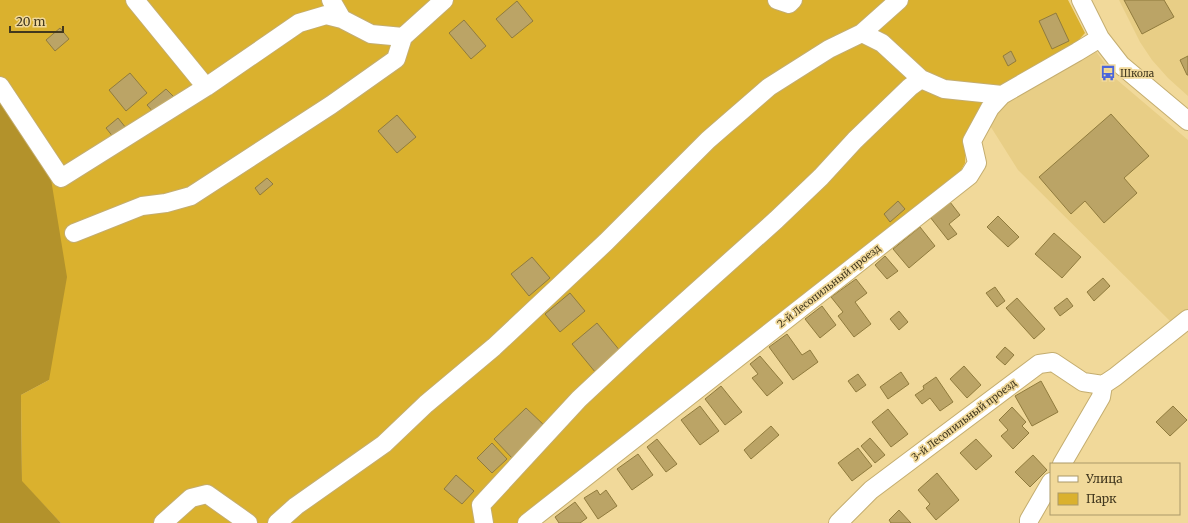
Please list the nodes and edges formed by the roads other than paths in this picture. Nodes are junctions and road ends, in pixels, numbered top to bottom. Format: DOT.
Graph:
graph roads {
  1 [pos="135,0"];
  2 [pos="331,0"];
  3 [pos="444,0"];
  4 [pos="777,0"];
  5 [pos="793,0"];
  6 [pos="899,0"];
  7 [pos="1081,0"];
  8 [pos="342,19"];
  9 [pos="862,33"];
  10 [pos="403,37"];
  11 [pos="1100,38"];
  12 [pos="921,79"];
  13 [pos="0,86"];
  14 [pos="206,87"];
  15 [pos="1002,95"];
  16 [pos="1188,121"];
  17 [pos="74,232"];
  18 [pos="1188,320"];
  19 [pos="1103,385"];
  20 [pos="1063,463"];
  21 [pos="1050,484"];
  22 [pos="163,523"];
  23 [pos="248,523"];
  24 [pos="277,523"];
  25 [pos="484,523"];
  26 [pos="527,523"];
  27 [pos="838,523"];
  28 [pos="1029,523"];
  1 -- 14 [label="street"];
  2 -- 8 [label="street"];
  3 -- 10 [label="street"];
  4 -- 5 [label="street"];
  6 -- 9 [label="street"];
  7 -- 11 [label="street"];
  8 -- 10 [label="street"];
  8 -- 14 [label="street"];
  9 -- 12 [label="street"];
  9 -- 24 [label="street"];
  10 -- 17 [label="street"];
  11 -- 15 [label="street, 2-й Лесопильный проезд"];
  11 -- 16 [label="street"];
  12 -- 15 [label="street"];
  12 -- 25 [label="street"];
  13 -- 14 [label="street"];
  15 -- 26 [label="street, 2-й Лесопильный проезд"];
  18 -- 19 [label="street"];
  19 -- 20 [label="street"];
  19 -- 27 [label="street, 3-й Лесопильный проезд"];
  21 -- 28 [label="street"];
  22 -- 23 [label="street"];
}
